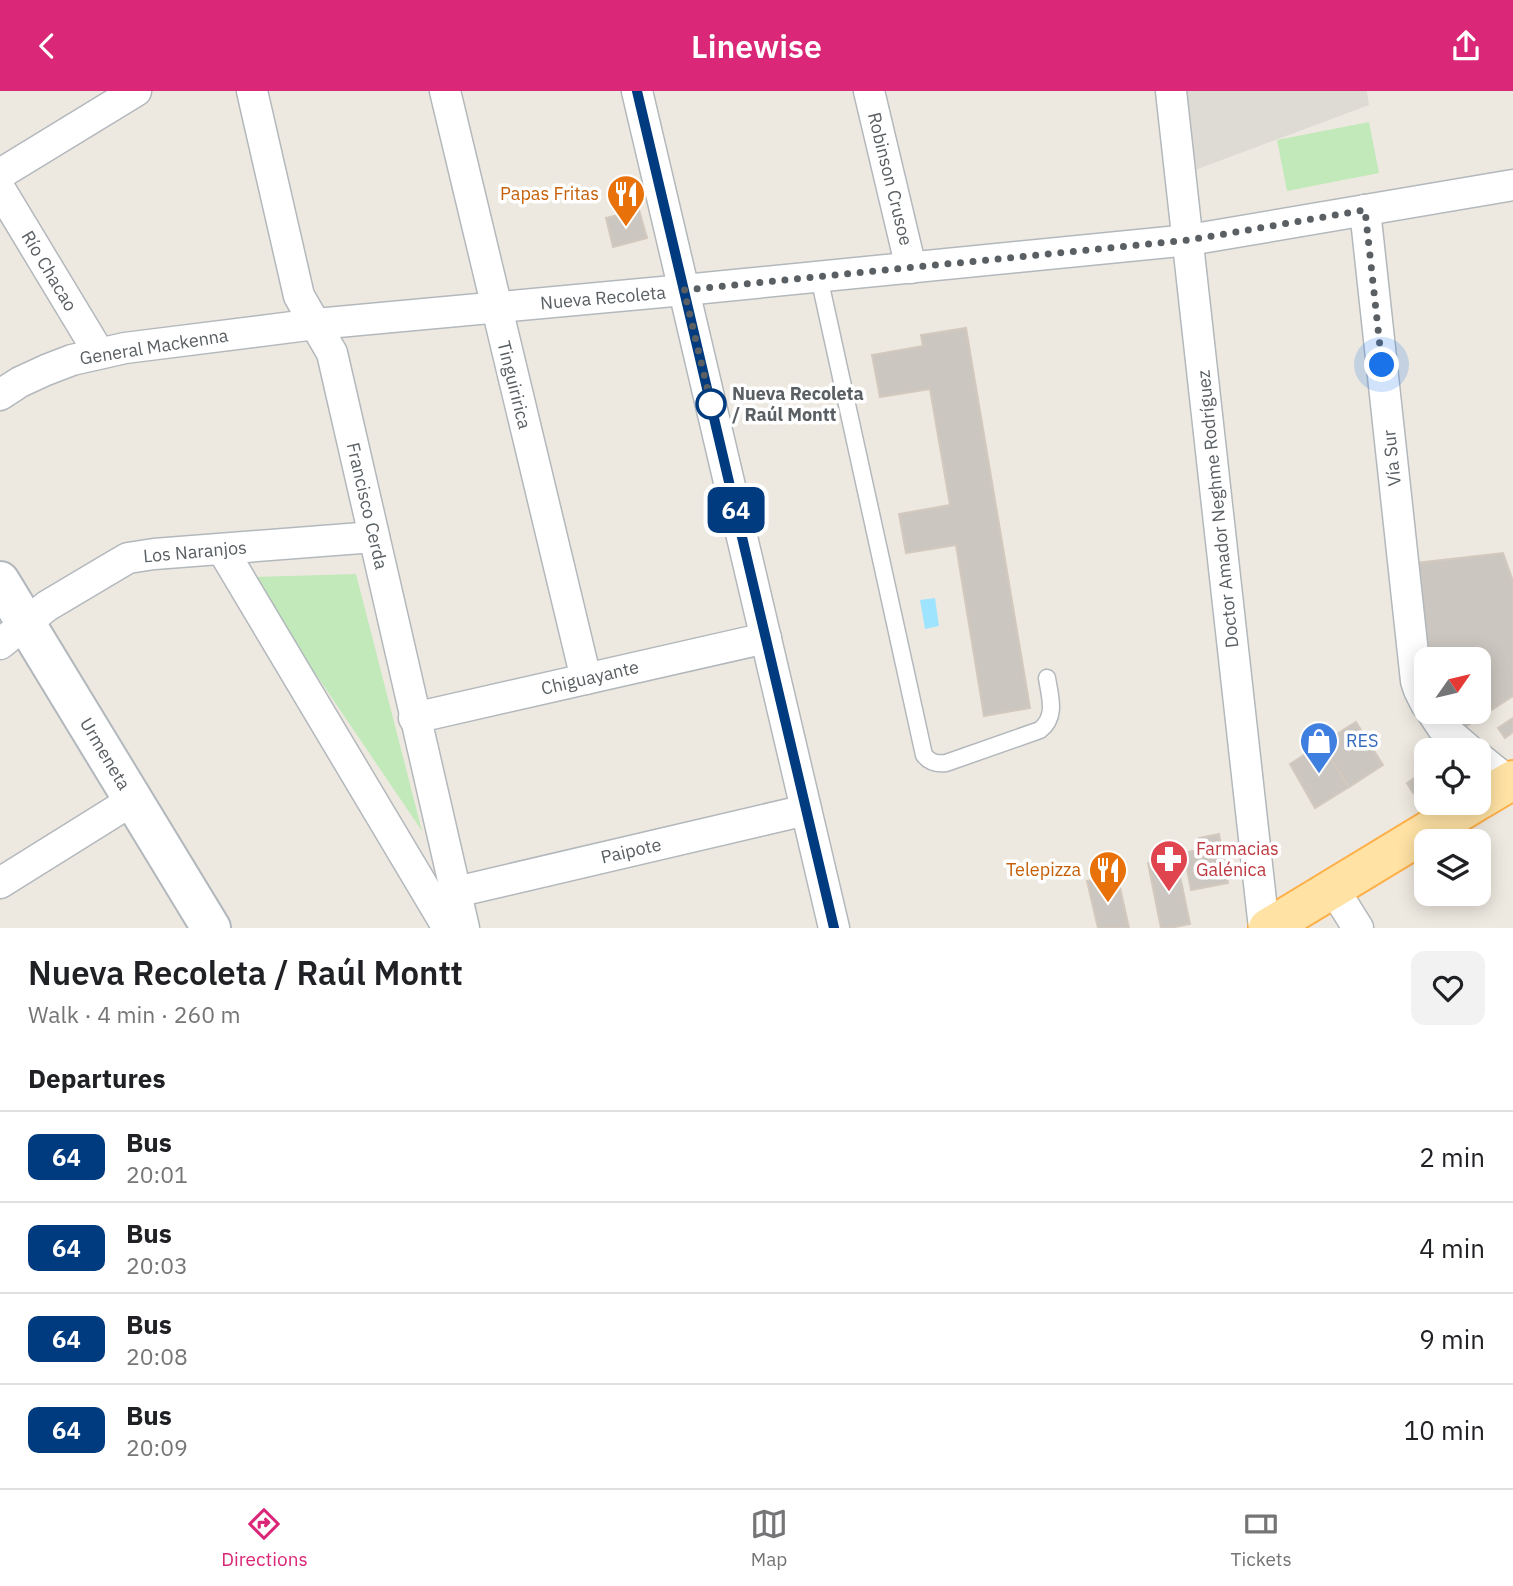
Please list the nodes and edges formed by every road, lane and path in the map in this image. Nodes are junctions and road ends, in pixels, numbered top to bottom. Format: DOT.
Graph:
graph roads {
  1 [pos="136,91"];
  2 [pos="252,91"];
  3 [pos="444,91"];
  4 [pos="637,91"];
  5 [pos="869,91"];
  6 [pos="1171,91"];
  7 [pos="0,174"];
  8 [pos="1513,185"];
  9 [pos="0,189"];
  10 [pos="1365,210"];
  11 [pos="1189,240"];
  12 [pos="911,268"];
  13 [pos="819,277"];
  14 [pos="684,290"];
  15 [pos="496,307"];
  16 [pos="316,324"];
  17 [pos="99,353"];
  18 [pos="0,395"];
  19 [pos="374,537"];
  20 [pos="222,549"];
  21 [pos="0,581"];
  22 [pos="13,633"];
  23 [pos="766,638"];
  24 [pos="1414,663"];
  25 [pos="1047,678"];
  26 [pos="586,679"];
  27 [pos="414,717"];
  28 [pos="1441,725"];
  29 [pos="1455,738"];
  30 [pos="133,800"];
  31 [pos="806,810"];
  32 [pos="1454,815"];
  33 [pos="0,883"];
  34 [pos="1333,888"];
  35 [pos="456,892"];
  36 [pos="211,928"];
  37 [pos="448,928"];
  38 [pos="464,928"];
  39 [pos="834,928"];
  40 [pos="1266,928"];
  41 [pos="1358,928"];
  1 -- 7 [label="street"];
  2 -- 16 [label="street, Francisco Cerda"];
  3 -- 15 [label="street, Tinguiririca"];
  4 -- 14 [label="street"];
  5 -- 12 [label="street, Robinson Crusoe"];
  6 -- 11 [label="street, Doctor Amador Neghme Rodríguez"];
  8 -- 10 [label="street, Nueva Recoleta"];
  9 -- 17 [label="street, Río Chacao"];
  10 -- 11 [label="street, Nueva Recoleta"];
  10 -- 24 [label="street, Vía Sur"];
  11 -- 12 [label="street, Nueva Recoleta"];
  11 -- 40 [label="street, Doctor Amador Neghme Rodríguez"];
  12 -- 13 [label="street, Nueva Recoleta"];
  13 -- 14 [label="street, Nueva Recoleta"];
  13 -- 25 [label="lane"];
  14 -- 15 [label="street, Nueva Recoleta"];
  14 -- 23 [label="street"];
  15 -- 16 [label="street, Nueva Recoleta"];
  15 -- 26 [label="street, Tinguiririca"];
  16 -- 17 [label="street, General Mackenna"];
  16 -- 19 [label="street, Francisco Cerda"];
  17 -- 18 [label="street, General Mackenna"];
  19 -- 20 [label="street, Los Naranjos"];
  19 -- 27 [label="street, Francisco Cerda"];
  20 -- 22 [label="street, Los Naranjos"];
  20 -- 37 [label="street"];
  21 -- 22 [label="street, Urmeneta"];
  22 -- 30 [label="street, Urmeneta"];
  23 -- 26 [label="street, Chiguayante"];
  23 -- 31 [label="street"];
  26 -- 27 [label="street, Chiguayante"];
  27 -- 35 [label="street, Francisco Cerda"];
  28 -- 29 [label="street"];
  30 -- 33 [label="street"];
  30 -- 36 [label="street, Urmeneta"];
  31 -- 35 [label="street, Paipote"];
  31 -- 39 [label="street"];
  32 -- 34 [label="main road"];
  34 -- 40 [label="main road"];
  34 -- 41 [label="street"];
  35 -- 38 [label="street, Francisco Cerda"];
}
